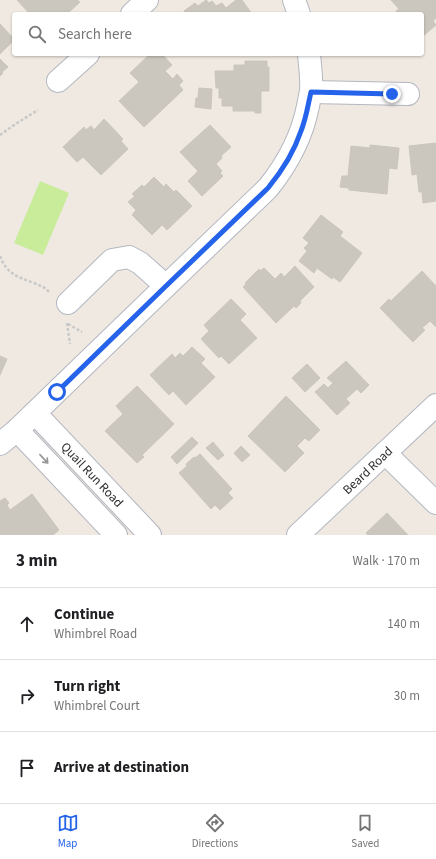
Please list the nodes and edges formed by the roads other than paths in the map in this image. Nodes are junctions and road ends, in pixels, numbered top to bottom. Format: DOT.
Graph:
graph roads {
  1 [pos="147,0"];
  2 [pos="294,0"];
  3 [pos="134,12"];
  4 [pos="298,12"];
  5 [pos="86,56"];
  6 [pos="309,56"];
  7 [pos="58,82"];
  8 [pos="311,92"];
  9 [pos="408,94"];
  10 [pos="166,286"];
  11 [pos="61,305"];
  12 [pos="436,405"];
  13 [pos="35,413"];
  14 [pos="17,430"];
  15 [pos="0,444"];
  16 [pos="385,453"];
  17 [pos="436,503"];
  18 [pos="116,535"];
  19 [pos="150,535"];
  20 [pos="298,535"];
  1 -- 3 [label="street"];
  2 -- 4 [label="street"];
  5 -- 7 [label="street"];
  6 -- 8 [label="street"];
  8 -- 9 [label="street"];
  8 -- 10 [label="street"];
  10 -- 11 [label="street"];
  10 -- 13 [label="street"];
  12 -- 16 [label="street, Beard Road"];
  13 -- 14 [label="street"];
  13 -- 19 [label="street, Quail Run Road"];
  14 -- 15 [label="street"];
  14 -- 18 [label="street, Quail Run Road, one-way"];
  16 -- 17 [label="street"];
  16 -- 20 [label="street, Beard Road"];
}
